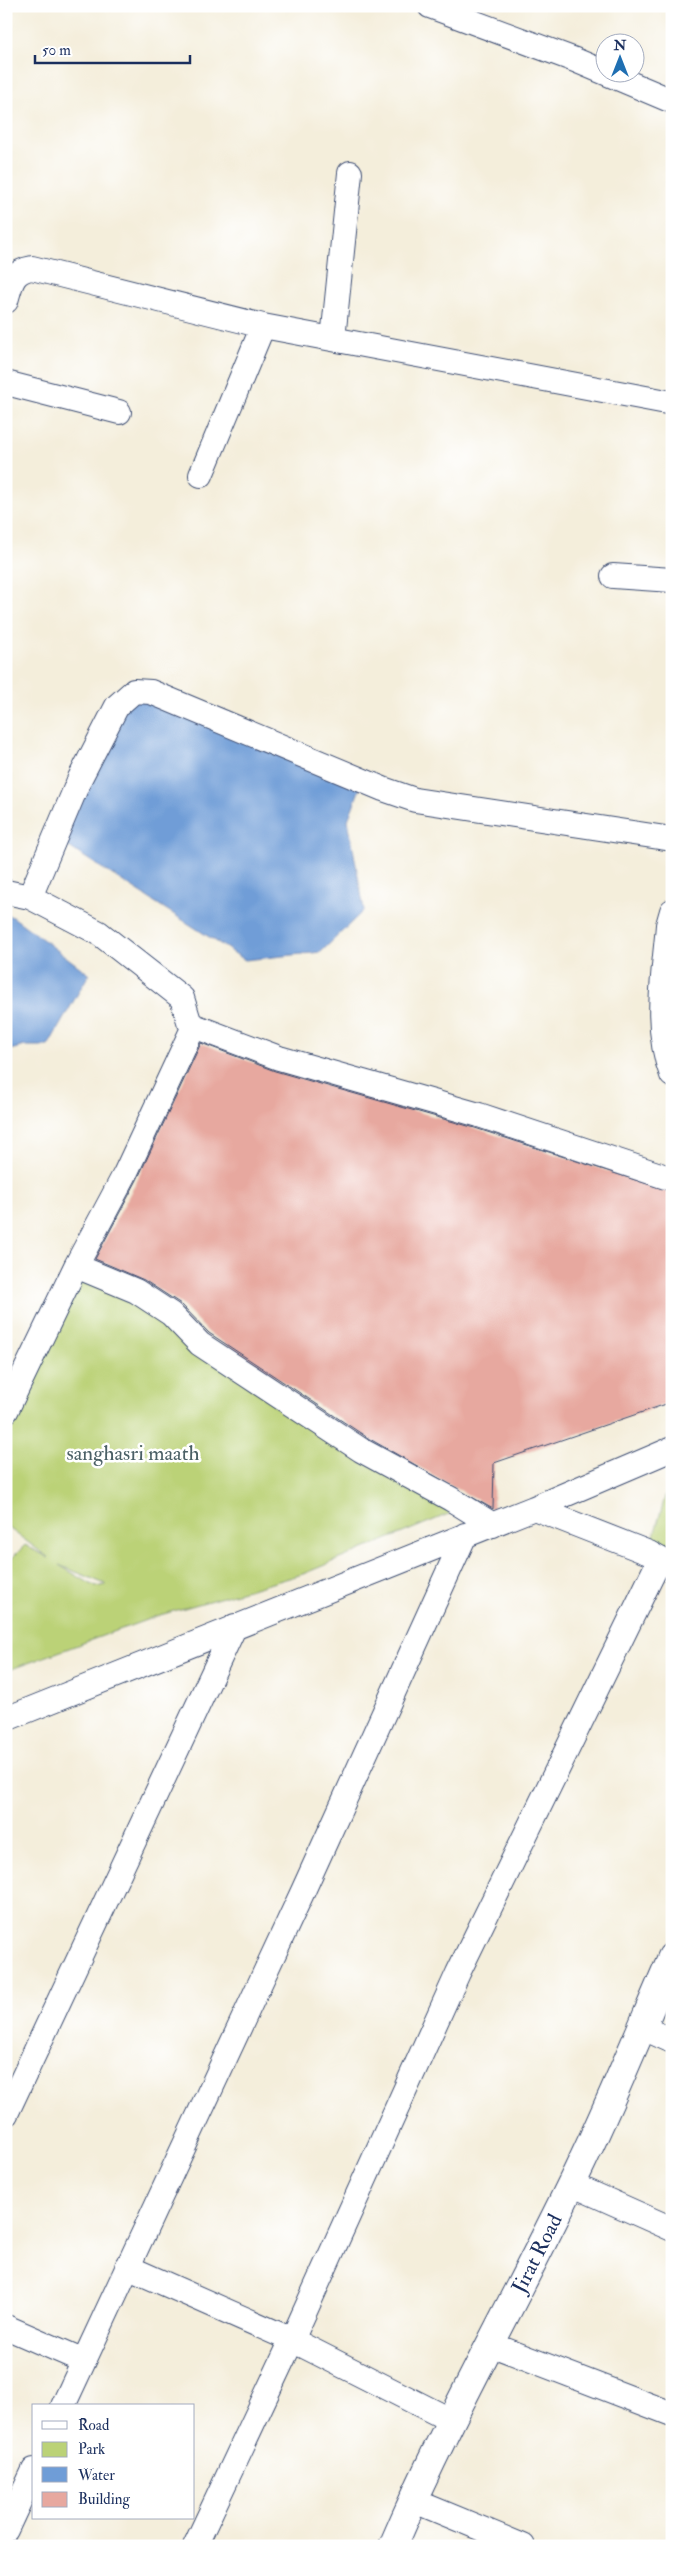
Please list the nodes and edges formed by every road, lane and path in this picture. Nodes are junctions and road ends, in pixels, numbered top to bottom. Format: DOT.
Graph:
graph roads {
  1 [pos="430,6"];
  2 [pos="672,101"];
  3 [pos="350,173"];
  4 [pos="6,301"];
  5 [pos="263,326"];
  6 [pos="333,339"];
  7 [pos="6,383"];
  8 [pos="672,403"];
  9 [pos="118,412"];
  10 [pos="201,475"];
  11 [pos="613,576"];
  12 [pos="672,580"];
  13 [pos="672,839"];
  14 [pos="6,892"];
  15 [pos="30,897"];
  16 [pos="672,911"];
  17 [pos="194,1026"];
  18 [pos="669,1060"];
  19 [pos="672,1179"];
  20 [pos="76,1266"];
  21 [pos="6,1411"];
  22 [pos="672,1449"];
  23 [pos="534,1508"];
  24 [pos="492,1525"];
  25 [pos="465,1535"];
  26 [pos="666,1563"];
  27 [pos="235,1626"];
  28 [pos="6,1719"];
  29 [pos="672,1958"];
  30 [pos="641,2027"];
  31 [pos="672,2040"];
  32 [pos="6,2114"];
  33 [pos="571,2184"];
  34 [pos="672,2229"];
  35 [pos="127,2267"];
  36 [pos="6,2327"];
  37 [pos="292,2340"];
  38 [pos="490,2344"];
  39 [pos="84,2361"];
  40 [pos="64,2404"];
  41 [pos="672,2414"];
  42 [pos="452,2421"];
  43 [pos="32,2474"];
  44 [pos="412,2500"];
  45 [pos="6,2530"];
  46 [pos="195,2546"];
  47 [pos="393,2546"];
  48 [pos="523,2546"];
  1 -- 2 [label="street"];
  3 -- 6 [label="street"];
  4 -- 5 [label="street"];
  5 -- 6 [label="street"];
  5 -- 10 [label="street"];
  6 -- 8 [label="street"];
  7 -- 9 [label="street"];
  11 -- 12 [label="street"];
  13 -- 15 [label="street"];
  14 -- 15 [label="street"];
  15 -- 17 [label="street"];
  16 -- 18 [label="street"];
  17 -- 19 [label="street"];
  17 -- 20 [label="street"];
  20 -- 21 [label="street"];
  20 -- 24 [label="street"];
  22 -- 23 [label="street"];
  23 -- 24 [label="street"];
  23 -- 26 [label="street"];
  24 -- 25 [label="street"];
  25 -- 27 [label="street"];
  25 -- 35 [label="street"];
  26 -- 37 [label="street"];
  27 -- 28 [label="street"];
  27 -- 32 [label="street"];
  29 -- 30 [label="main road, Jirat Road"];
  30 -- 31 [label="street"];
  30 -- 33 [label="main road, Jirat Road"];
  33 -- 34 [label="street"];
  33 -- 38 [label="main road, Jirat Road"];
  35 -- 37 [label="street"];
  35 -- 39 [label="street"];
  36 -- 39 [label="street"];
  37 -- 42 [label="street"];
  37 -- 46 [label="street"];
  38 -- 41 [label="street"];
  38 -- 42 [label="main road, Jirat Road"];
  39 -- 40 [label="street"];
  42 -- 44 [label="main road, Jirat Road"];
  43 -- 45 [label="street"];
  44 -- 47 [label="main road, Jirat Road"];
  44 -- 48 [label="street"];
}
